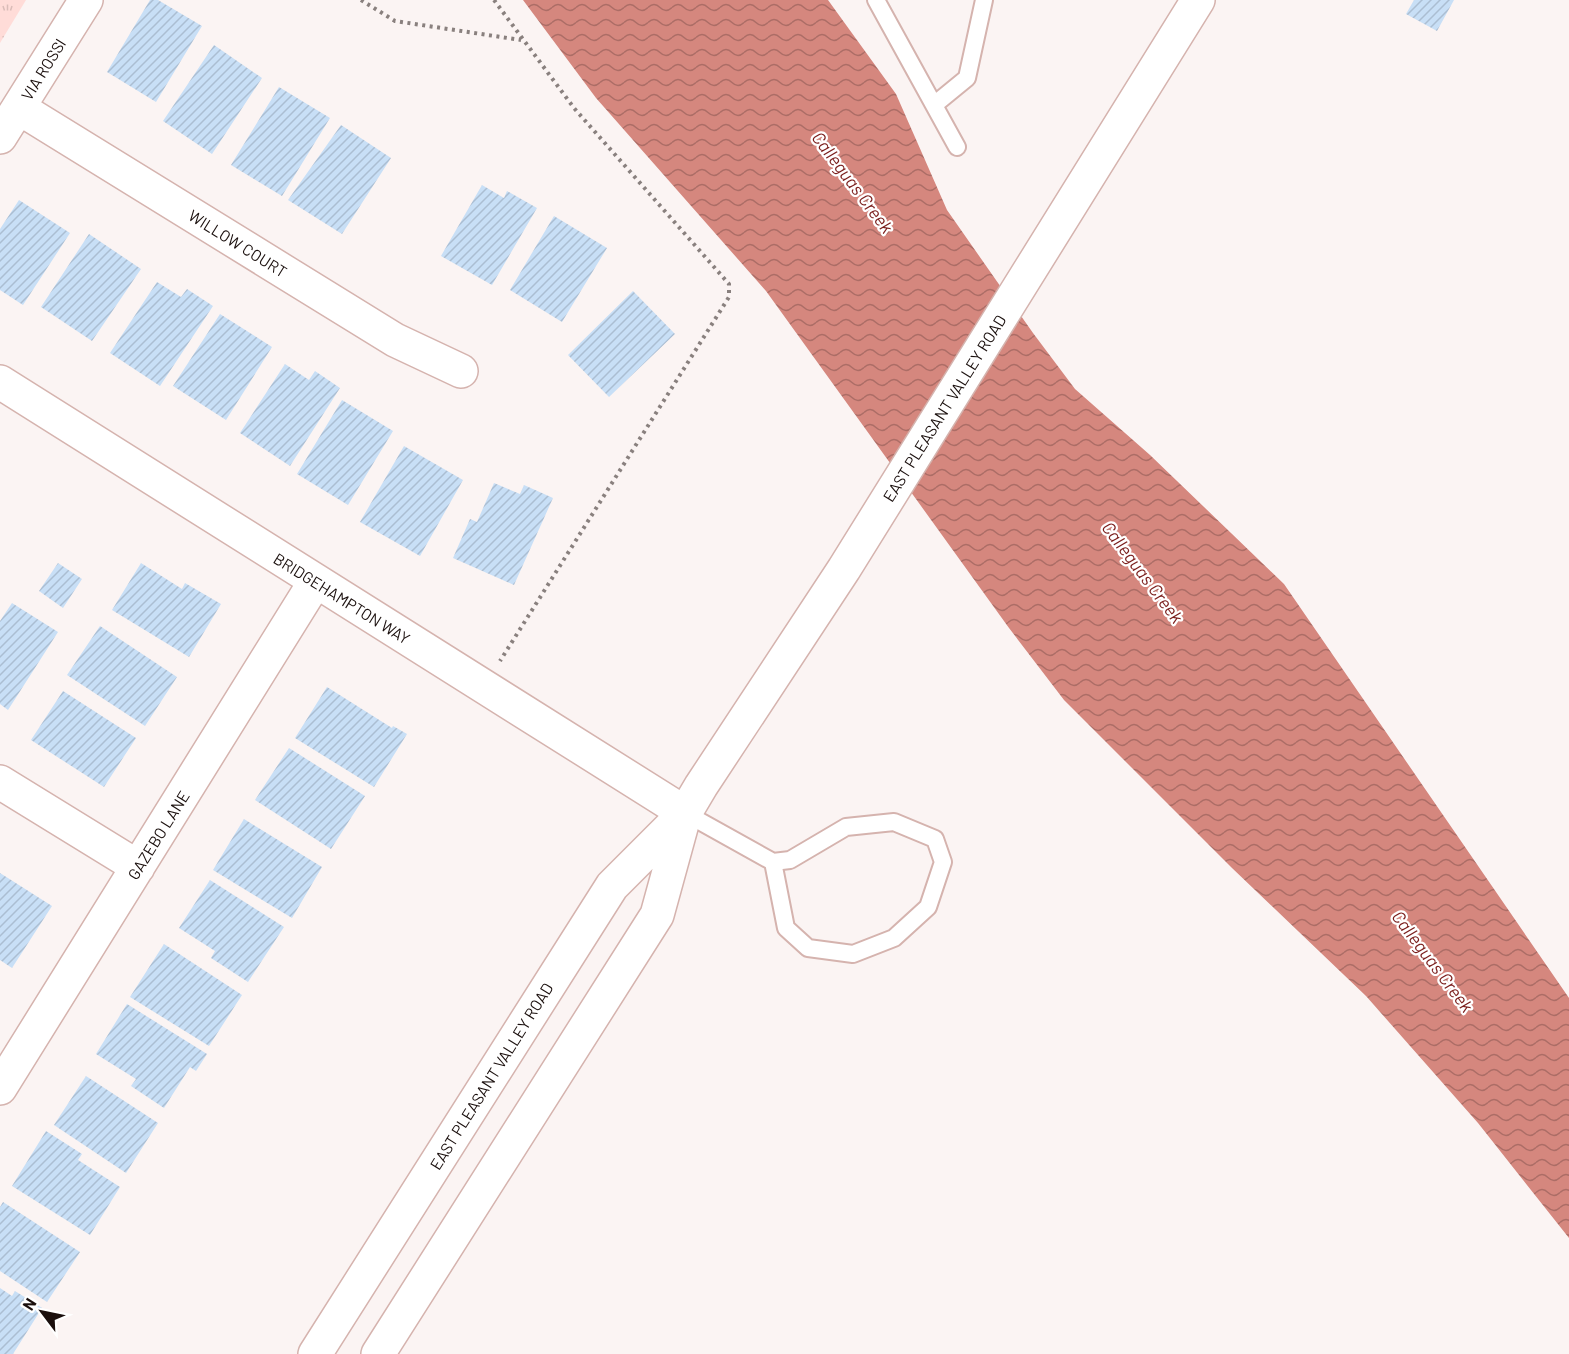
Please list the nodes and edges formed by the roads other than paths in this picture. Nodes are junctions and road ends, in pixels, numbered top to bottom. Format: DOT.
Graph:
graph roads {
  1 [pos="86,0"];
  2 [pos="876,0"];
  3 [pos="984,0"];
  4 [pos="1198,0"];
  5 [pos="934,105"];
  6 [pos="19,108"];
  7 [pos="0,137"];
  8 [pos="957,147"];
  9 [pos="461,370"];
  10 [pos="0,382"];
  11 [pos="315,582"];
  12 [pos="0,782"];
  13 [pos="685,813"];
  14 [pos="773,862"];
  15 [pos="138,867"];
  16 [pos="0,1088"];
  17 [pos="315,1354"];
  18 [pos="378,1354"];
  1 -- 6 [label="street, VIA ROSSI"];
  2 -- 5 [label="lane"];
  3 -- 5 [label="lane"];
  4 -- 13 [label="street, EAST PLEASANT VALLEY ROAD"];
  5 -- 8 [label="lane"];
  6 -- 7 [label="street, VIA ROSSI"];
  6 -- 9 [label="street, WILLOW COURT"];
  10 -- 11 [label="street, BRIDGEHAMPTON WAY"];
  11 -- 13 [label="street, BRIDGEHAMPTON WAY"];
  11 -- 15 [label="street, GAZEBO LANE"];
  12 -- 15 [label="street"];
  13 -- 14 [label="lane"];
  13 -- 17 [label="street, EAST PLEASANT VALLEY ROAD"];
  13 -- 18 [label="street, EAST PLEASANT VALLEY ROAD"];
  14 -- 14 [label="lane"];
  15 -- 16 [label="street, GAZEBO LANE"];
}
